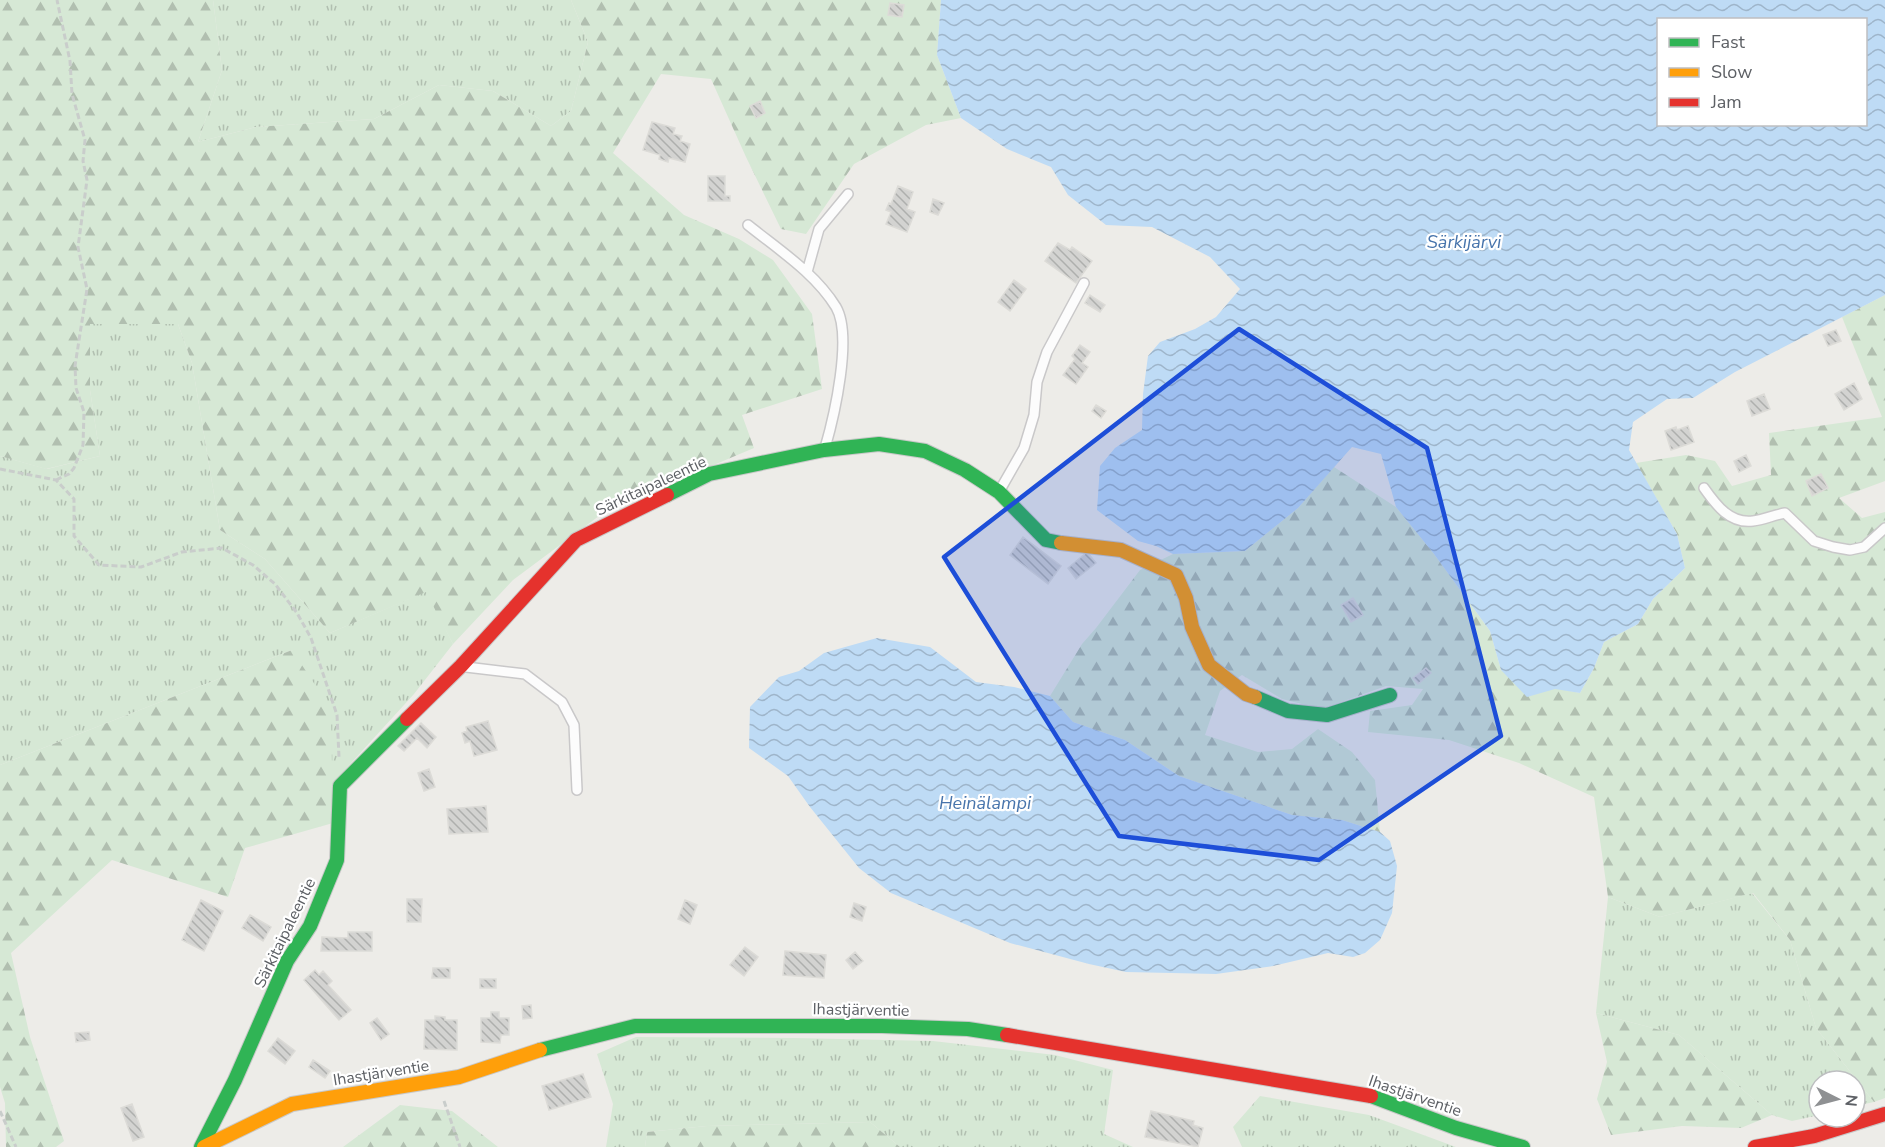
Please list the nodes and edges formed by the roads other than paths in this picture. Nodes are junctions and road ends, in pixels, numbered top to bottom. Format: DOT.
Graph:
graph roads {
  1 [pos="848,194"];
  2 [pos="748,225"];
  3 [pos="807,272"];
  4 [pos="1084,283"];
  5 [pos="824,450"];
  6 [pos="1704,488"];
  7 [pos="999,492"];
  8 [pos="1885,528"];
  9 [pos="461,666"];
  10 [pos="1390,695"];
  11 [pos="577,790"];
  12 [pos="1885,1114"];
  13 [pos="202,1147"];
  14 [pos="1523,1147"];
  15 [pos="1755,1147"];
  1 -- 3 [label="lane"];
  2 -- 3 [label="lane"];
  3 -- 5 [label="lane"];
  4 -- 7 [label="lane"];
  5 -- 7 [label="street, Särkitaipaleentie"];
  5 -- 9 [label="street, Särkitaipaleentie"];
  6 -- 8 [label="lane"];
  7 -- 10 [label="street, Särkitaipaleentie"];
  9 -- 11 [label="lane"];
  9 -- 13 [label="street, Särkitaipaleentie"];
  12 -- 15 [label="street"];
  13 -- 14 [label="street, Ihastjärventie"];
}
